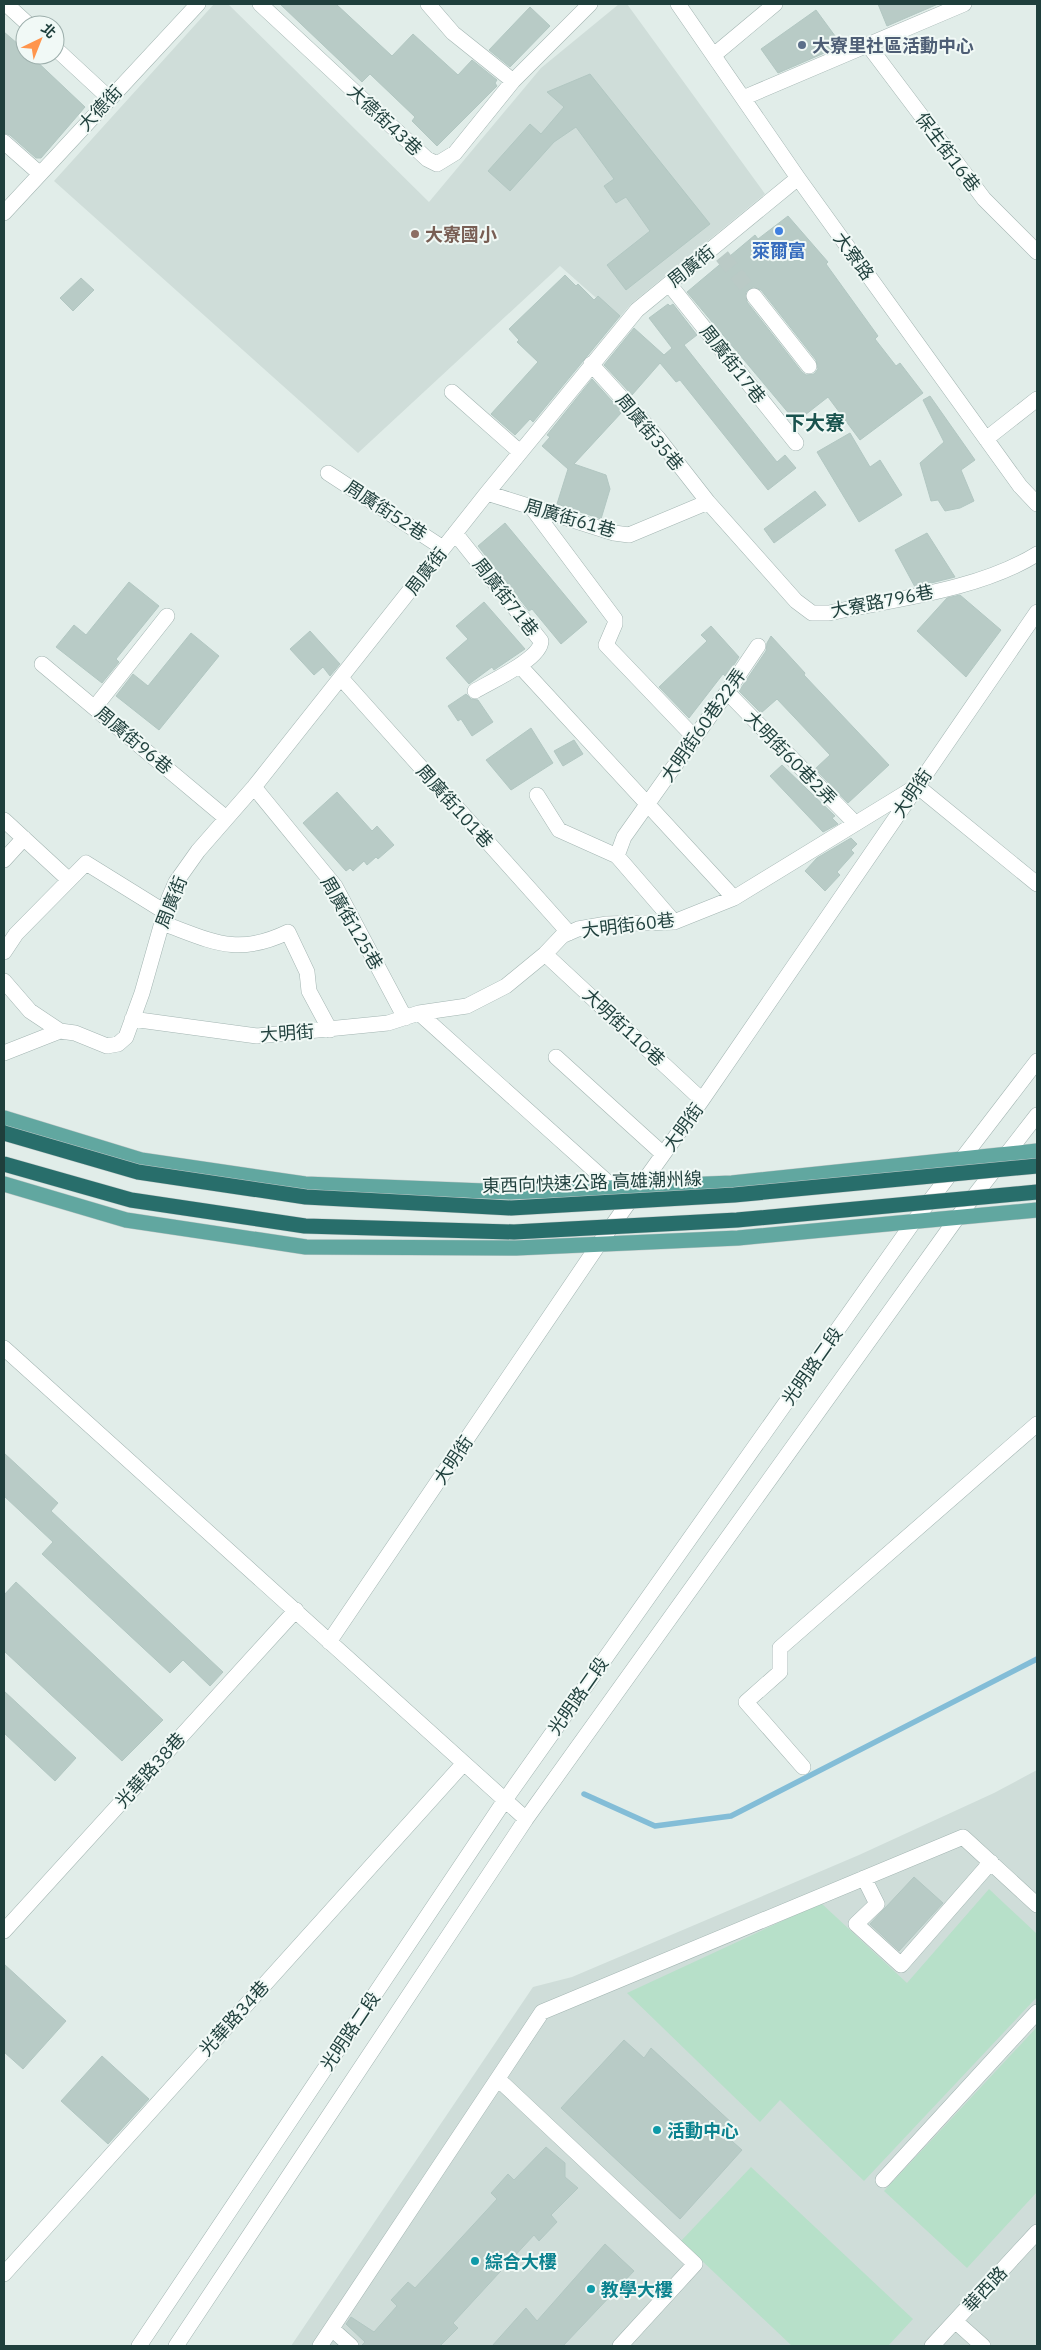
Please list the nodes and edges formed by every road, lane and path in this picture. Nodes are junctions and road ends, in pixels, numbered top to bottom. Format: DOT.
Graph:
graph roads {
  1 [pos="6,4"];
  2 [pos="198,4"];
  3 [pos="260,4"];
  4 [pos="428,4"];
  5 [pos="590,4"];
  6 [pos="678,4"];
  7 [pos="775,4"];
  8 [pos="964,4"];
  9 [pos="18,15"];
  10 [pos="868,44"];
  11 [pos="714,56"];
  12 [pos="65,57"];
  13 [pos="513,81"];
  14 [pos="110,98"];
  15 [pos="743,98"];
  16 [pos="4,142"];
  17 [pos="39,173"];
  18 [pos="798,178"];
  19 [pos="4,213"];
  20 [pos="1037,252"];
  21 [pos="669,284"];
  22 [pos="754,296"];
  23 [pos="591,364"];
  24 [pos="809,366"];
  25 [pos="452,392"];
  26 [pos="1037,399"];
  27 [pos="986,439"];
  28 [pos="796,443"];
  29 [pos="520,452"];
  30 [pos="328,473"];
  31 [pos="487,493"];
  32 [pos="708,502"];
  33 [pos="1037,504"];
  34 [pos="532,508"];
  35 [pos="455,534"];
  36 [pos="444,548"];
  37 [pos="1037,554"];
  38 [pos="1037,612"];
  39 [pos="167,616"];
  40 [pos="758,646"];
  41 [pos="42,664"];
  42 [pos="520,666"];
  43 [pos="341,678"];
  44 [pos="475,691"];
  45 [pos="727,692"];
  46 [pos="94,707"];
  47 [pos="695,738"];
  48 [pos="917,786"];
  49 [pos="254,787"];
  50 [pos="537,795"];
  51 [pos="648,804"];
  52 [pos="226,818"];
  53 [pos="4,820"];
  54 [pos="855,823"];
  55 [pos="24,838"];
  56 [pos="618,856"];
  57 [pos="4,860"];
  58 [pos="69,880"];
  59 [pos="1037,884"];
  60 [pos="734,898"];
  61 [pos="163,917"];
  62 [pos="674,922"];
  63 [pos="569,933"];
  64 [pos="4,952"];
  65 [pos="545,954"];
  66 [pos="4,980"];
  67 [pos="412,1015"];
  68 [pos="132,1019"];
  69 [pos="330,1030"];
  70 [pos="60,1031"];
  71 [pos="4,1054"];
  72 [pos="556,1057"];
  73 [pos="1037,1061"];
  74 [pos="702,1100"];
  75 [pos="1037,1115"];
  76 [pos="4,1118"];
  77 [pos="4,1133"];
  78 [pos="1037,1151"];
  79 [pos="663,1154"];
  80 [pos="1008,1154"];
  81 [pos="961,1160"];
  82 [pos="4,1164"];
  83 [pos="1037,1166"];
  84 [pos="4,1184"];
  85 [pos="639,1187"];
  86 [pos="614,1188"];
  87 [pos="1037,1192"];
  88 [pos="1037,1210"];
  89 [pos="957,1218"];
  90 [pos="915,1220"];
  91 [pos="599,1244"];
  92 [pos="4,1348"];
  93 [pos="1037,1424"];
  94 [pos="296,1610"];
  95 [pos="329,1642"];
  96 [pos="464,1763"];
  97 [pos="804,1767"];
  98 [pos="505,1800"];
  99 [pos="526,1818"];
  100 [pos="991,1862"];
  101 [pos="864,1878"];
  102 [pos="1037,1905"];
  103 [pos="4,1931"];
  104 [pos="1037,2012"];
  105 [pos="498,2079"];
  106 [pos="883,2180"];
  107 [pos="1037,2232"];
  108 [pos="4,2274"];
  109 [pos="955,2322"];
  110 [pos="332,2329"];
  111 [pos="139,2346"];
  112 [pos="176,2346"];
  113 [pos="320,2346"];
  114 [pos="351,2346"];
  115 [pos="620,2346"];
  116 [pos="932,2346"];
  117 [pos="983,2346"];
  1 -- 9 [label="street"];
  2 -- 14 [label="street, 大德街"];
  3 -- 13 [label="street, 大德街43巷"];
  4 -- 13 [label="street"];
  5 -- 13 [label="street, 大德街43巷"];
  6 -- 11 [label="street, 大寮路"];
  7 -- 11 [label="street"];
  8 -- 10 [label="street"];
  10 -- 15 [label="street"];
  10 -- 20 [label="street, 保生街16巷"];
  11 -- 15 [label="street, 大寮路"];
  12 -- 14 [label="street"];
  14 -- 17 [label="street, 大德街"];
  15 -- 18 [label="street, 大寮路"];
  16 -- 17 [label="street"];
  17 -- 19 [label="street, 大德街"];
  18 -- 21 [label="street, 周廣街"];
  18 -- 27 [label="street, 大寮路"];
  21 -- 23 [label="street, 周廣街"];
  21 -- 28 [label="street, 周廣街17巷"];
  22 -- 24 [label="street"];
  23 -- 29 [label="street, 周廣街"];
  23 -- 32 [label="street, 周廣街35巷"];
  25 -- 29 [label="street"];
  26 -- 27 [label="street"];
  27 -- 33 [label="street, 大寮路"];
  29 -- 31 [label="street, 周廣街"];
  30 -- 36 [label="street, 周廣街52巷"];
  31 -- 34 [label="street, 周廣街61巷"];
  31 -- 35 [label="street, 周廣街"];
  32 -- 34 [label="street, 周廣街61巷"];
  32 -- 37 [label="street, 大寮路796巷"];
  34 -- 47 [label="street"];
  35 -- 36 [label="street, 周廣街"];
  35 -- 42 [label="street, 周廣街71巷"];
  36 -- 43 [label="street, 周廣街"];
  38 -- 48 [label="street, 大明街"];
  39 -- 46 [label="street"];
  40 -- 45 [label="street, 大明街60巷22弄"];
  41 -- 46 [label="street, 周廣街96巷"];
  42 -- 44 [label="street, 周廣街71巷"];
  42 -- 51 [label="street"];
  43 -- 49 [label="street, 周廣街"];
  43 -- 63 [label="street, 周廣街101巷"];
  45 -- 47 [label="street, 大明街60巷22弄"];
  45 -- 54 [label="street, 大明街60巷2弄"];
  46 -- 52 [label="street, 周廣街96巷"];
  47 -- 51 [label="street, 大明街60巷22弄"];
  48 -- 54 [label="street, 大明街60巷"];
  48 -- 59 [label="street"];
  48 -- 74 [label="street, 大明街"];
  49 -- 52 [label="street, 周廣街"];
  49 -- 67 [label="street, 周廣街125巷"];
  50 -- 56 [label="street"];
  51 -- 56 [label="street, 大明街60巷22弄"];
  51 -- 60 [label="street"];
  52 -- 61 [label="street, 周廣街"];
  53 -- 55 [label="street"];
  54 -- 60 [label="street, 大明街60巷"];
  55 -- 57 [label="street"];
  55 -- 58 [label="street"];
  56 -- 62 [label="street"];
  58 -- 61 [label="street"];
  58 -- 64 [label="street"];
  60 -- 62 [label="street, 大明街60巷"];
  61 -- 68 [label="street, 周廣街"];
  61 -- 69 [label="street"];
  62 -- 63 [label="street, 大明街60巷"];
  63 -- 65 [label="street, 大明街60巷"];
  65 -- 67 [label="street, 大明街60巷"];
  65 -- 74 [label="street, 大明街110巷"];
  66 -- 70 [label="street"];
  67 -- 69 [label="street, 大明街"];
  67 -- 86 [label="street"];
  68 -- 69 [label="street, 大明街"];
  68 -- 70 [label="street"];
  70 -- 71 [label="street"];
  72 -- 79 [label="street"];
  73 -- 81 [label="street, 光明路二段"];
  74 -- 79 [label="street, 大明街"];
  75 -- 80 [label="street, 光明路二段"];
  76 -- 86 [label="main road"];
  77 -- 83 [label="highway, 東西向快速公路 高雄潮州線, bridge"];
  78 -- 80 [label="main road"];
  79 -- 85 [label="street, 大明街"];
  80 -- 81 [label="main road"];
  80 -- 89 [label="street, 光明路二段"];
  81 -- 85 [label="main road"];
  81 -- 90 [label="street, 光明路二段"];
  82 -- 87 [label="highway, bridge"];
  84 -- 91 [label="main road"];
  85 -- 86 [label="main road"];
  85 -- 91 [label="street, 大明街"];
  88 -- 89 [label="main road"];
  89 -- 90 [label="main road"];
  89 -- 99 [label="street, 光明路二段"];
  90 -- 91 [label="main road"];
  90 -- 98 [label="street, 光明路二段"];
  91 -- 95 [label="street, 大明街"];
  92 -- 94 [label="street"];
  93 -- 97 [label="street"];
  94 -- 95 [label="street"];
  94 -- 103 [label="street, 光華路38巷"];
  95 -- 96 [label="street"];
  96 -- 98 [label="street"];
  96 -- 108 [label="street, 光華路34巷"];
  98 -- 99 [label="street"];
  98 -- 111 [label="street, 光明路二段"];
  99 -- 112 [label="street, 光明路二段"];
  100 -- 101 [label="street"];
  100 -- 101 [label="street"];
  100 -- 102 [label="street"];
  101 -- 105 [label="street"];
  104 -- 106 [label="street"];
  105 -- 110 [label="street"];
  105 -- 115 [label="street"];
  107 -- 109 [label="street, 華西路"];
  109 -- 116 [label="street, 華西路"];
  109 -- 117 [label="street"];
  110 -- 113 [label="street"];
  110 -- 114 [label="street"];
}
